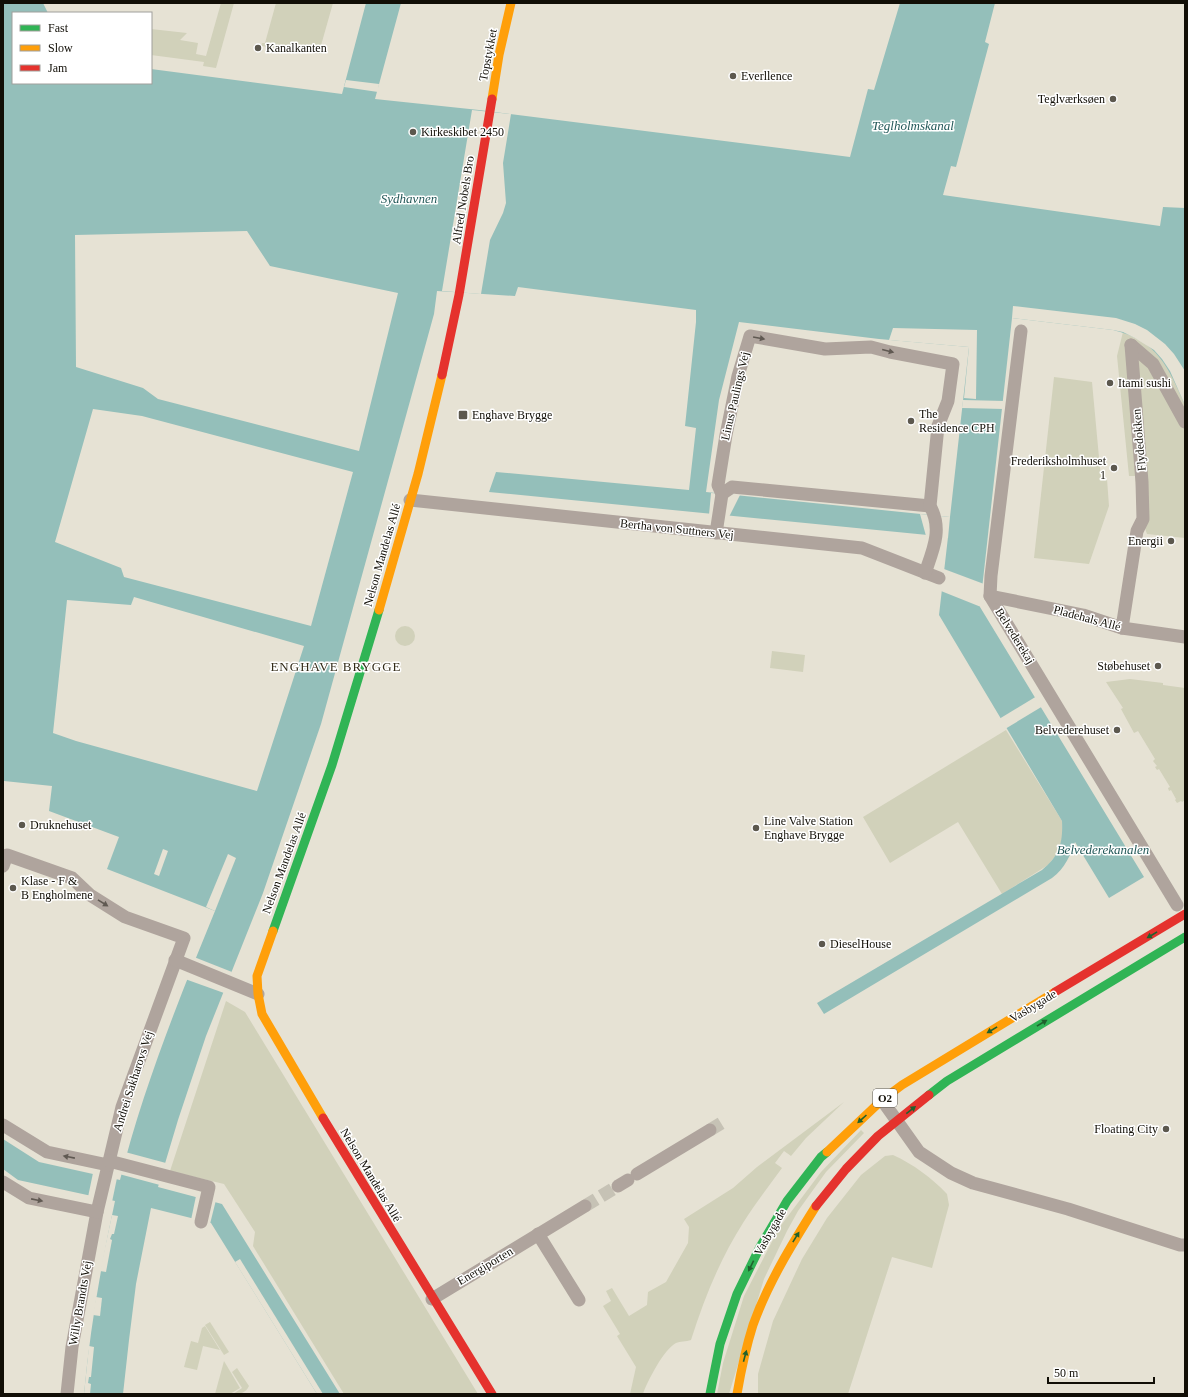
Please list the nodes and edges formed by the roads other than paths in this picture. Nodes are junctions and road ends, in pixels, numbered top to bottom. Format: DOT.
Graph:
graph roads {
  1 [pos="511,3"];
  2 [pos="490,112"];
  3 [pos="460,293"];
  4 [pos="1021,331"];
  5 [pos="1185,422"];
  6 [pos="722,494"];
  7 [pos="410,500"];
  8 [pos="933,510"];
  9 [pos="716,533"];
  10 [pos="925,573"];
  11 [pos="939,578"];
  12 [pos="990,596"];
  13 [pos="1122,628"];
  14 [pos="1185,637"];
  15 [pos="5,861"];
  16 [pos="1181,910"];
  17 [pos="1185,937"];
  18 [pos="175,960"];
  19 [pos="258,994"];
  20 [pos="882,1100"];
  21 [pos="896,1121"];
  22 [pos="3,1125"];
  23 [pos="710,1130"];
  24 [pos="107,1167"];
  25 [pos="628,1180"];
  26 [pos="3,1182"];
  27 [pos="98,1206"];
  28 [pos="585,1206"];
  29 [pos="201,1222"];
  30 [pos="538,1234"];
  31 [pos="1185,1245"];
  32 [pos="432,1298"];
  33 [pos="579,1300"];
  34 [pos="67,1394"];
  35 [pos="492,1394"];
  36 [pos="710,1394"];
  37 [pos="737,1394"];
  1 -- 2 [label="street, Topstykket"];
  2 -- 3 [label="street, Alfred Nobels Bro"];
  3 -- 7 [label="street, Nelson Mandelas Allé"];
  4 -- 12 [label="street, Belvederekaj"];
  5 -- 13 [label="street, Flydedokken"];
  6 -- 8 [label="street"];
  6 -- 8 [label="street, Linus Paulings Vej, one-way"];
  6 -- 9 [label="street, Linus Paulings Vej"];
  7 -- 9 [label="street, Bertha von Suttners Vej"];
  7 -- 19 [label="street, Nelson Mandelas Allé"];
  8 -- 10 [label="street, Linus Paulings Vej"];
  9 -- 10 [label="street, Bertha von Suttners Vej"];
  10 -- 11 [label="street, Bertha von Suttners Vej"];
  12 -- 13 [label="street, Pladehals Allé"];
  12 -- 16 [label="street, Belvederekaj"];
  13 -- 14 [label="street, Pladehals Allé"];
  15 -- 18 [label="street, Andrei Sakharovs Vej, one-way"];
  16 -- 20 [label="street, Vasbygade / O2, one-way"];
  21 -- 17 [label="street, Vasbygade / O2, one-way"];
  18 -- 19 [label="street"];
  18 -- 24 [label="street, Andrei Sakharovs Vej"];
  19 -- 32 [label="street, Nelson Mandelas Allé"];
  20 -- 21 [label="street"];
  20 -- 36 [label="street, Vasbygade / O2, one-way"];
  21 -- 31 [label="street"];
  37 -- 21 [label="street, Vasbygade / O2, one-way"];
  24 -- 22 [label="street, one-way"];
  23 -- 25 [label="street"];
  24 -- 27 [label="street, Willy Brandts Vej"];
  24 -- 29 [label="street"];
  26 -- 27 [label="street, one-way"];
  27 -- 34 [label="street, Willy Brandts Vej"];
  28 -- 30 [label="street, Energiporten"];
  30 -- 32 [label="street, Energiporten"];
  30 -- 33 [label="street"];
  32 -- 35 [label="street, Nelson Mandelas Allé"];
}
